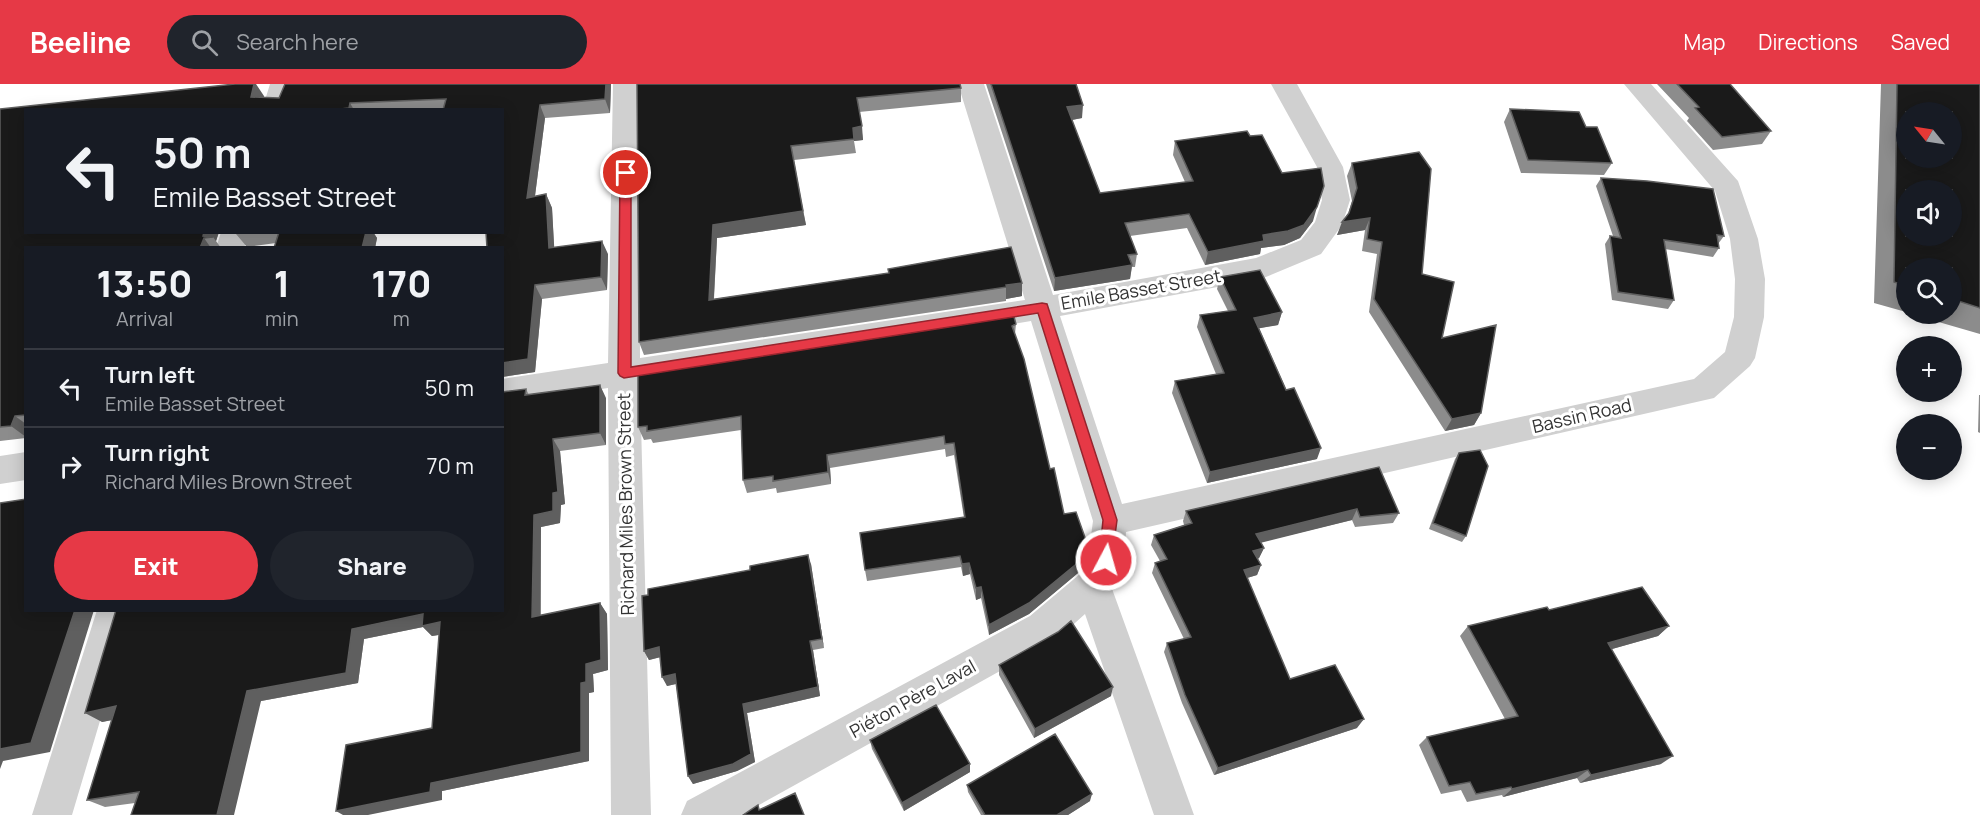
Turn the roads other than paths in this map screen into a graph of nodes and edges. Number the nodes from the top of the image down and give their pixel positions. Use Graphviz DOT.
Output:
graph roads {
  1 [pos="283,84"];
  2 [pos="626,84"];
  3 [pos="971,84"];
  4 [pos="1284,84"];
  5 [pos="1637,84"];
  6 [pos="276,108"];
  7 [pos="1042,308"];
  8 [pos="624,373"];
  9 [pos="504,392"];
  10 [pos="24,466"];
  11 [pos="0,470"];
  12 [pos="1110,520"];
  13 [pos="1100,573"];
  14 [pos="114,612"];
  15 [pos="52,815"];
  16 [pos="631,815"];
  17 [pos="701,815"];
  18 [pos="1174,815"];
  1 -- 6 [label="street"];
  2 -- 8 [label="street, Richard Miles Brown Street"];
  3 -- 7 [label="street"];
  4 -- 7 [label="street, Emile Basset Street"];
  5 -- 12 [label="street, Bassin Road"];
  7 -- 8 [label="street, Emile Basset Street"];
  7 -- 12 [label="street"];
  8 -- 9 [label="street, Emile Basset Street"];
  8 -- 16 [label="street, Richard Miles Brown Street"];
  10 -- 11 [label="street"];
  12 -- 13 [label="street"];
  13 -- 17 [label="street, Piéton Père Laval"];
  13 -- 18 [label="street"];
  14 -- 15 [label="street"];
}
